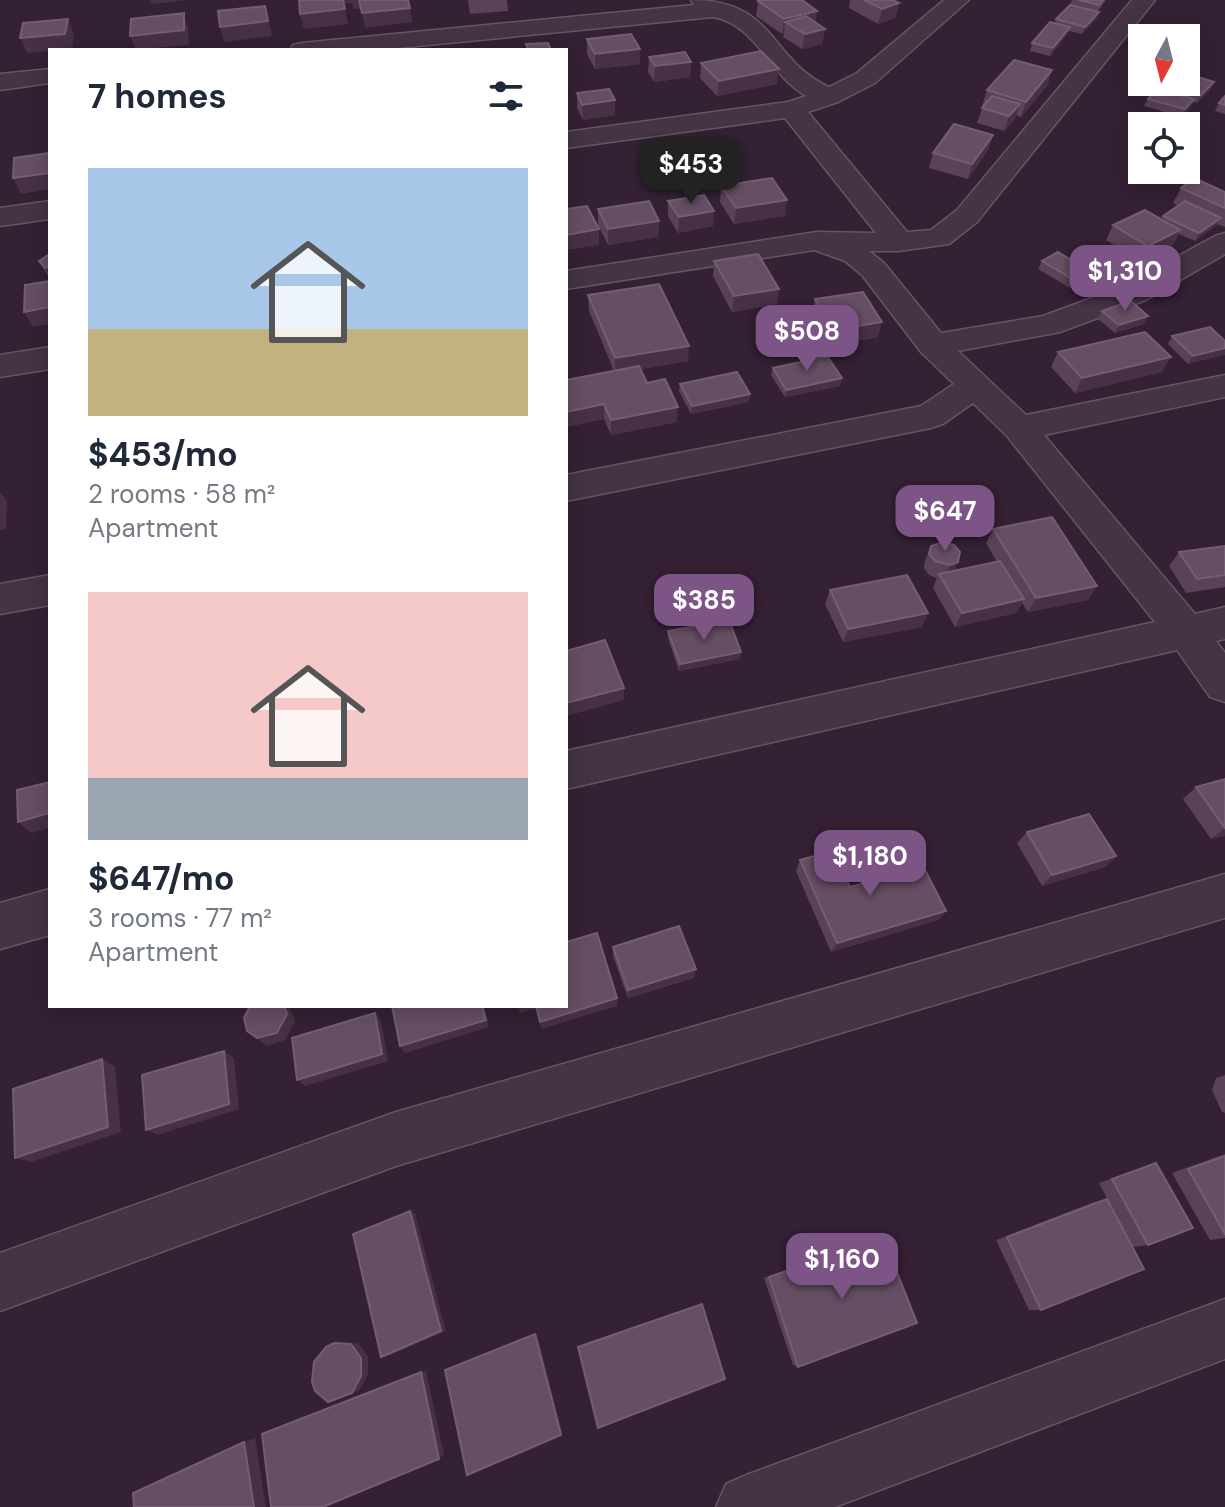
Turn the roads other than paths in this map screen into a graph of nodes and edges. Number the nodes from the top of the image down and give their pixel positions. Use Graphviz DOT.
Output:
graph roads {
  1 [pos="958,0"];
  2 [pos="1144,0"];
  3 [pos="708,5"];
  4 [pos="320,48"];
  5 [pos="48,76"];
  6 [pos="0,82"];
  7 [pos="829,97"];
  8 [pos="792,109"];
  9 [pos="568,140"];
  10 [pos="48,210"];
  11 [pos="0,217"];
  12 [pos="817,241"];
  13 [pos="899,242"];
  14 [pos="1225,242"];
  15 [pos="568,280"];
  16 [pos="933,345"];
  17 [pos="48,358"];
  18 [pos="0,366"];
  19 [pos="976,385"];
  20 [pos="1225,386"];
  21 [pos="1019,428"];
  22 [pos="568,488"];
  23 [pos="48,590"];
  24 [pos="0,599"];
  25 [pos="1225,623"];
  26 [pos="1184,629"];
  27 [pos="1225,685"];
  28 [pos="568,770"];
  29 [pos="1225,896"];
  30 [pos="48,913"];
  31 [pos="0,926"];
  32 [pos="0,1282"];
  33 [pos="1225,1329"];
  34 [pos="749,1507"];
  1 -- 7 [label="street"];
  2 -- 13 [label="street"];
  3 -- 4 [label="street"];
  3 -- 7 [label="street"];
  5 -- 6 [label="street"];
  7 -- 8 [label="street"];
  8 -- 9 [label="street"];
  8 -- 13 [label="street"];
  10 -- 11 [label="street"];
  12 -- 13 [label="street"];
  12 -- 15 [label="street"];
  12 -- 16 [label="street"];
  14 -- 16 [label="street"];
  16 -- 19 [label="street"];
  17 -- 18 [label="street"];
  19 -- 21 [label="street"];
  19 -- 22 [label="street"];
  20 -- 21 [label="street"];
  21 -- 26 [label="street"];
  23 -- 24 [label="street"];
  25 -- 26 [label="street"];
  26 -- 27 [label="street"];
  26 -- 28 [label="street"];
  29 -- 32 [label="street"];
  30 -- 31 [label="street"];
  33 -- 34 [label="street"];
}
